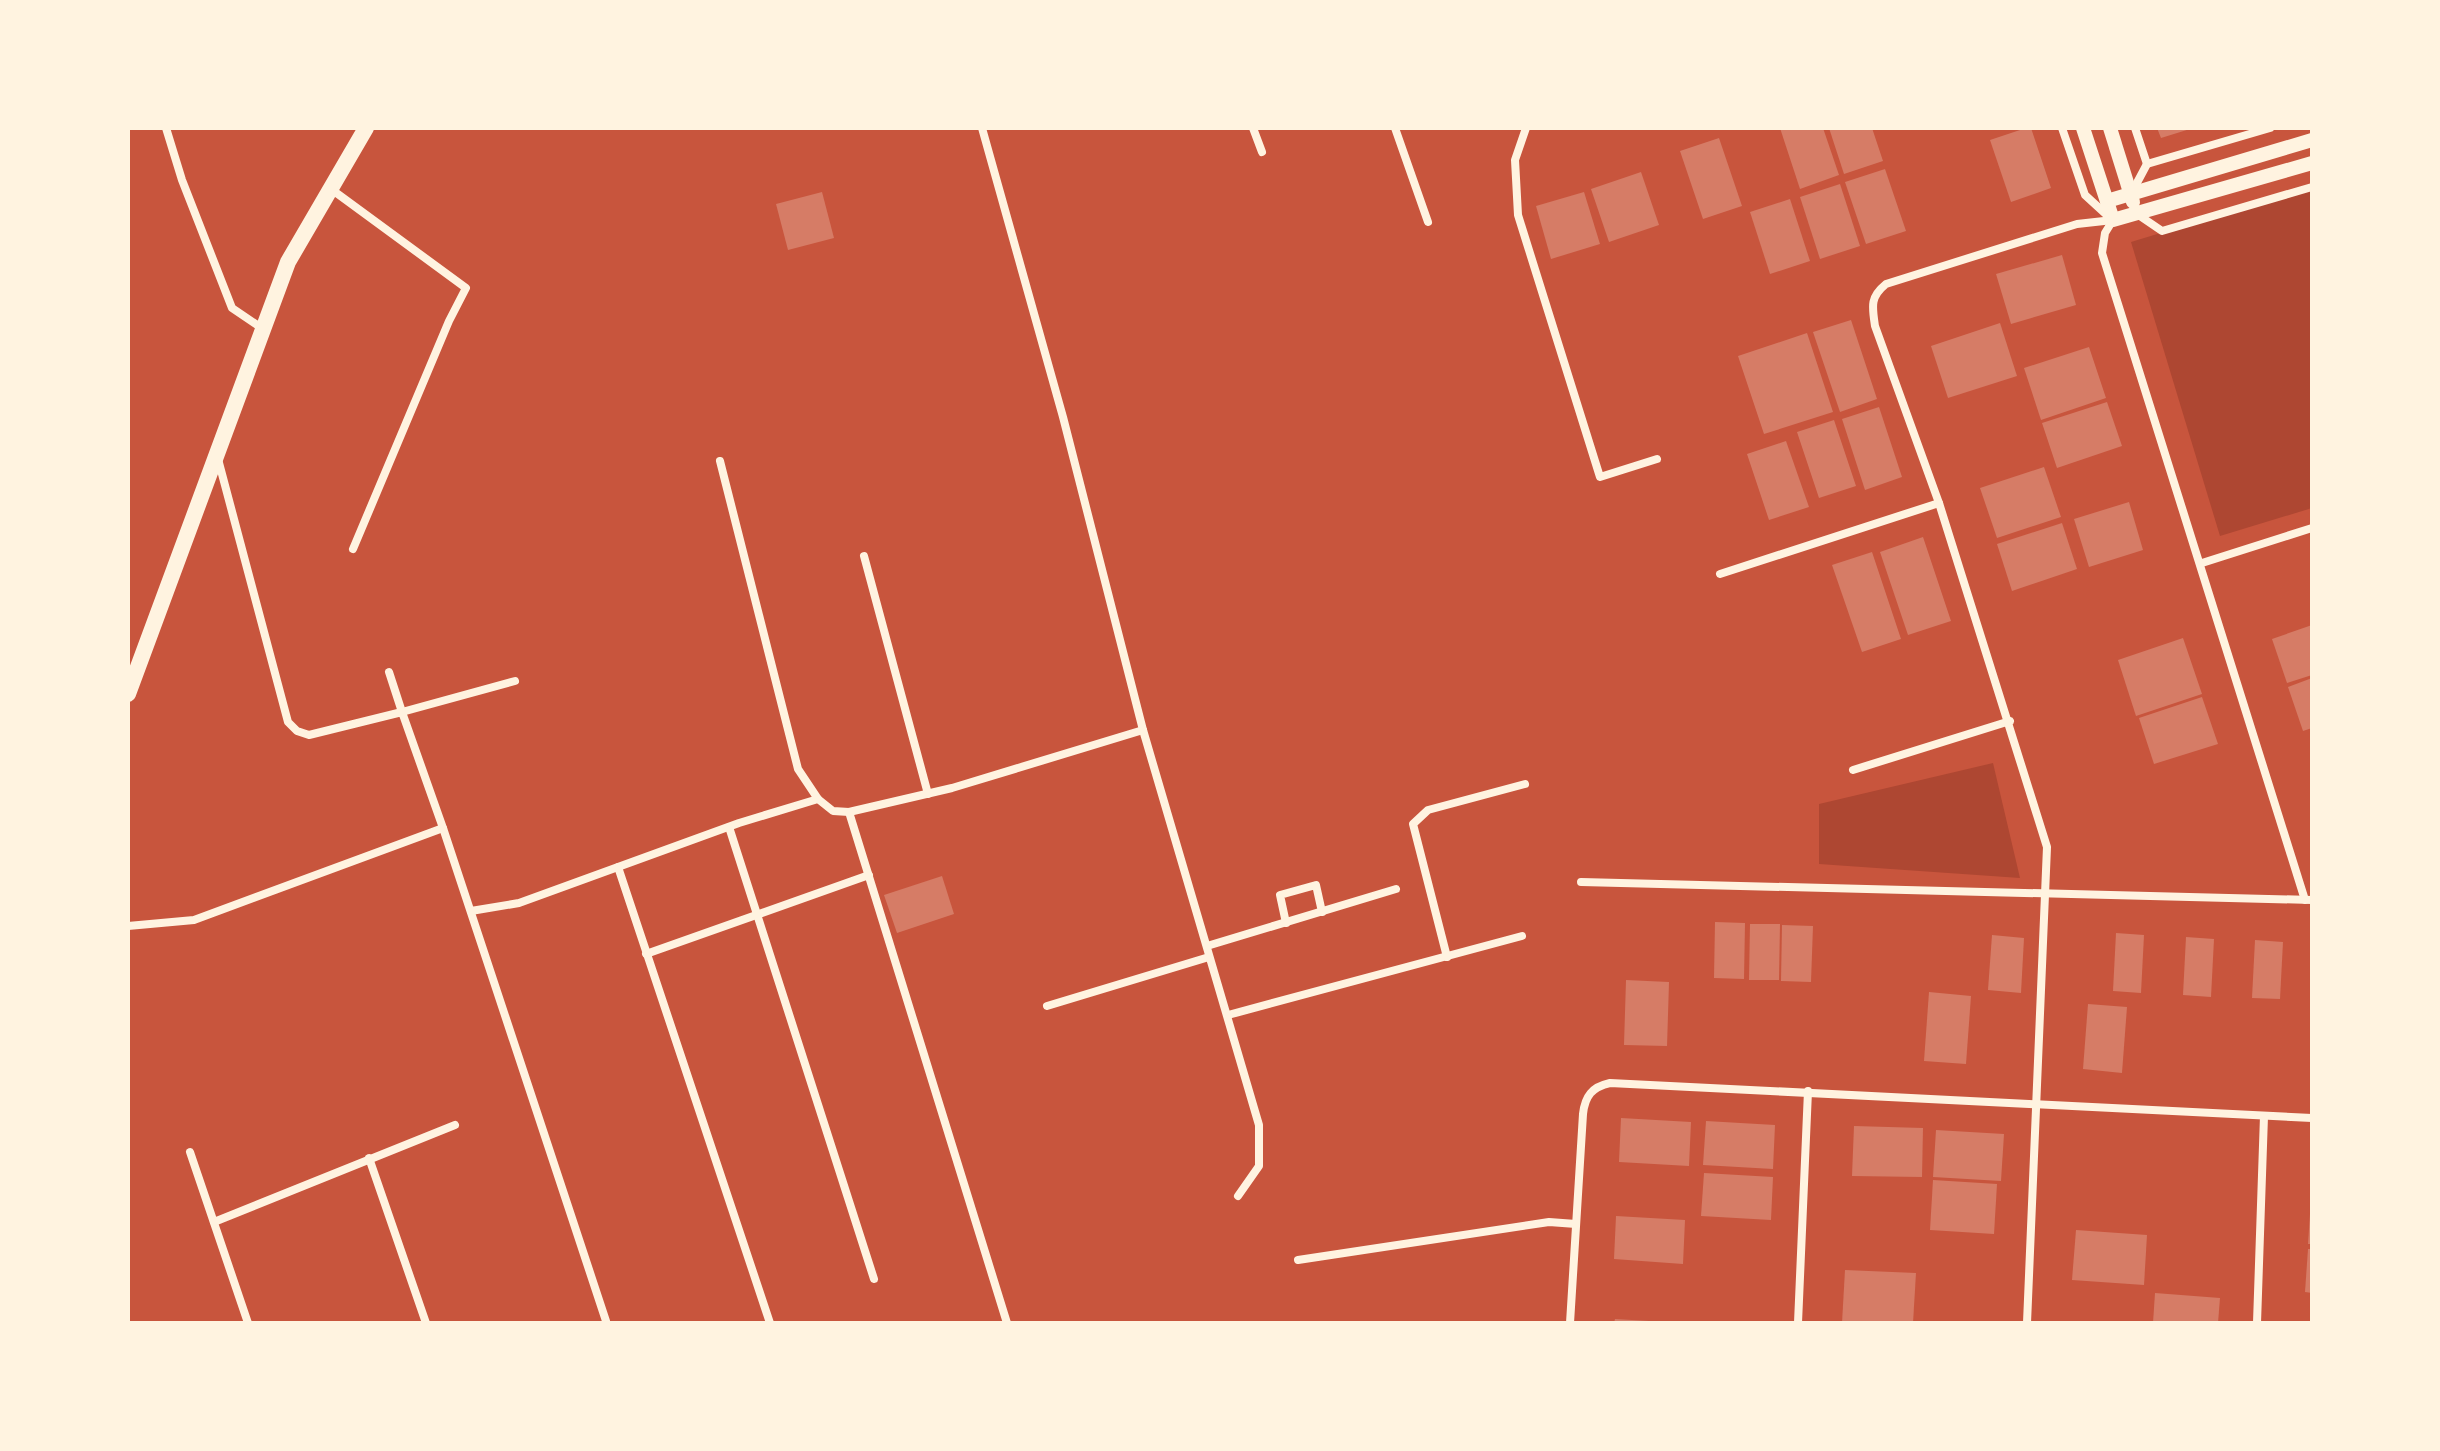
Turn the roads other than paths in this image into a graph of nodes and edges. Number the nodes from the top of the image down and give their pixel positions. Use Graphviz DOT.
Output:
graph roads {
  1 [pos="166,128"];
  2 [pos="366,128"];
  3 [pos="982,128"];
  4 [pos="1253,128"];
  5 [pos="1395,128"];
  6 [pos="1526,128"];
  7 [pos="2062,128"];
  8 [pos="2083,128"];
  9 [pos="2110,128"];
  10 [pos="2135,128"];
  11 [pos="2270,128"];
  12 [pos="2312,140"];
  13 [pos="1262,152"];
  14 [pos="2312,163"];
  15 [pos="2147,164"];
  16 [pos="2312,187"];
  17 [pos="330,188"];
  18 [pos="2131,194"];
  19 [pos="2107,201"];
  20 [pos="2137,214"];
  21 [pos="2113,220"];
  22 [pos="1428,222"];
  23 [pos="263,329"];
  24 [pos="217,452"];
  25 [pos="1657,459"];
  26 [pos="720,461"];
  27 [pos="1939,503"];
  28 [pos="2312,528"];
  29 [pos="353,549"];
  30 [pos="864,556"];
  31 [pos="2202,563"];
  32 [pos="1720,574"];
  33 [pos="389,672"];
  34 [pos="515,681"];
  35 [pos="128,694"];
  36 [pos="402,712"];
  37 [pos="2010,721"];
  38 [pos="1143,730"];
  39 [pos="1853,770"];
  40 [pos="1525,784"];
  41 [pos="928,794"];
  42 [pos="818,799"];
  43 [pos="849,812"];
  44 [pos="729,827"];
  45 [pos="443,828"];
  46 [pos="618,867"];
  47 [pos="869,875"];
  48 [pos="1581,882"];
  49 [pos="1396,889"];
  50 [pos="2047,896"];
  51 [pos="2308,900"];
  52 [pos="471,911"];
  53 [pos="1322,912"];
  54 [pos="757,914"];
  55 [pos="1286,923"];
  56 [pos="128,926"];
  57 [pos="1522,936"];
  58 [pos="1207,946"];
  59 [pos="646,954"];
  60 [pos="1209,957"];
  61 [pos="1447,957"];
  62 [pos="1047,1006"];
  63 [pos="1228,1015"];
  64 [pos="1808,1091"];
  65 [pos="2039,1102"];
  66 [pos="2264,1116"];
  67 [pos="2312,1118"];
  68 [pos="455,1125"];
  69 [pos="190,1152"];
  70 [pos="369,1158"];
  71 [pos="1238,1196"];
  72 [pos="214,1222"];
  73 [pos="1576,1224"];
  74 [pos="1298,1260"];
  75 [pos="874,1279"];
  76 [pos="606,1321"];
  77 [pos="248,1323"];
  78 [pos="426,1323"];
  79 [pos="770,1323"];
  80 [pos="1007,1323"];
  81 [pos="1570,1323"];
  82 [pos="1798,1323"];
  83 [pos="2027,1323"];
  84 [pos="2257,1323"];
  1 -- 23 [label="street"];
  2 -- 17 [label="main road"];
  3 -- 38 [label="street"];
  4 -- 13 [label="street"];
  5 -- 22 [label="street"];
  6 -- 25 [label="street"];
  7 -- 21 [label="street"];
  8 -- 19 [label="street"];
  9 -- 18 [label="street"];
  10 -- 15 [label="street"];
  11 -- 15 [label="street"];
  12 -- 18 [label="street"];
  14 -- 20 [label="street"];
  15 -- 18 [label="street"];
  16 -- 20 [label="street"];
  17 -- 23 [label="main road"];
  17 -- 29 [label="street"];
  18 -- 19 [label="street"];
  18 -- 20 [label="street"];
  19 -- 21 [label="street"];
  20 -- 21 [label="street"];
  21 -- 27 [label="street"];
  21 -- 31 [label="street"];
  23 -- 24 [label="main road"];
  24 -- 35 [label="main road"];
  24 -- 36 [label="street"];
  26 -- 42 [label="street"];
  27 -- 32 [label="street"];
  27 -- 37 [label="street"];
  28 -- 31 [label="street"];
  30 -- 41 [label="street"];
  31 -- 51 [label="street"];
  33 -- 36 [label="street"];
  34 -- 36 [label="street"];
  36 -- 45 [label="street"];
  37 -- 39 [label="street"];
  37 -- 50 [label="street"];
  38 -- 41 [label="street"];
  38 -- 58 [label="street"];
  40 -- 61 [label="street"];
  41 -- 43 [label="street"];
  42 -- 43 [label="street"];
  42 -- 44 [label="street"];
  43 -- 47 [label="street"];
  44 -- 46 [label="street"];
  44 -- 54 [label="street"];
  45 -- 52 [label="street"];
  45 -- 56 [label="street"];
  46 -- 52 [label="street"];
  46 -- 59 [label="street"];
  47 -- 54 [label="street"];
  47 -- 80 [label="street"];
  48 -- 50 [label="street"];
  49 -- 53 [label="street"];
  50 -- 51 [label="street"];
  50 -- 65 [label="street"];
  52 -- 76 [label="street"];
  53 -- 55 [label="street"];
  53 -- 55 [label="street"];
  54 -- 59 [label="street"];
  54 -- 75 [label="street"];
  55 -- 58 [label="street"];
  57 -- 61 [label="street"];
  58 -- 60 [label="street"];
  59 -- 79 [label="street"];
  60 -- 62 [label="street"];
  60 -- 63 [label="street"];
  61 -- 63 [label="street"];
  63 -- 71 [label="street"];
  64 -- 65 [label="street"];
  64 -- 73 [label="street"];
  64 -- 82 [label="street"];
  65 -- 66 [label="street"];
  65 -- 83 [label="street"];
  66 -- 67 [label="street"];
  66 -- 84 [label="street"];
  68 -- 70 [label="street"];
  69 -- 72 [label="street"];
  70 -- 72 [label="street"];
  70 -- 78 [label="street"];
  72 -- 77 [label="street"];
  73 -- 74 [label="street"];
  73 -- 81 [label="street"];
}
